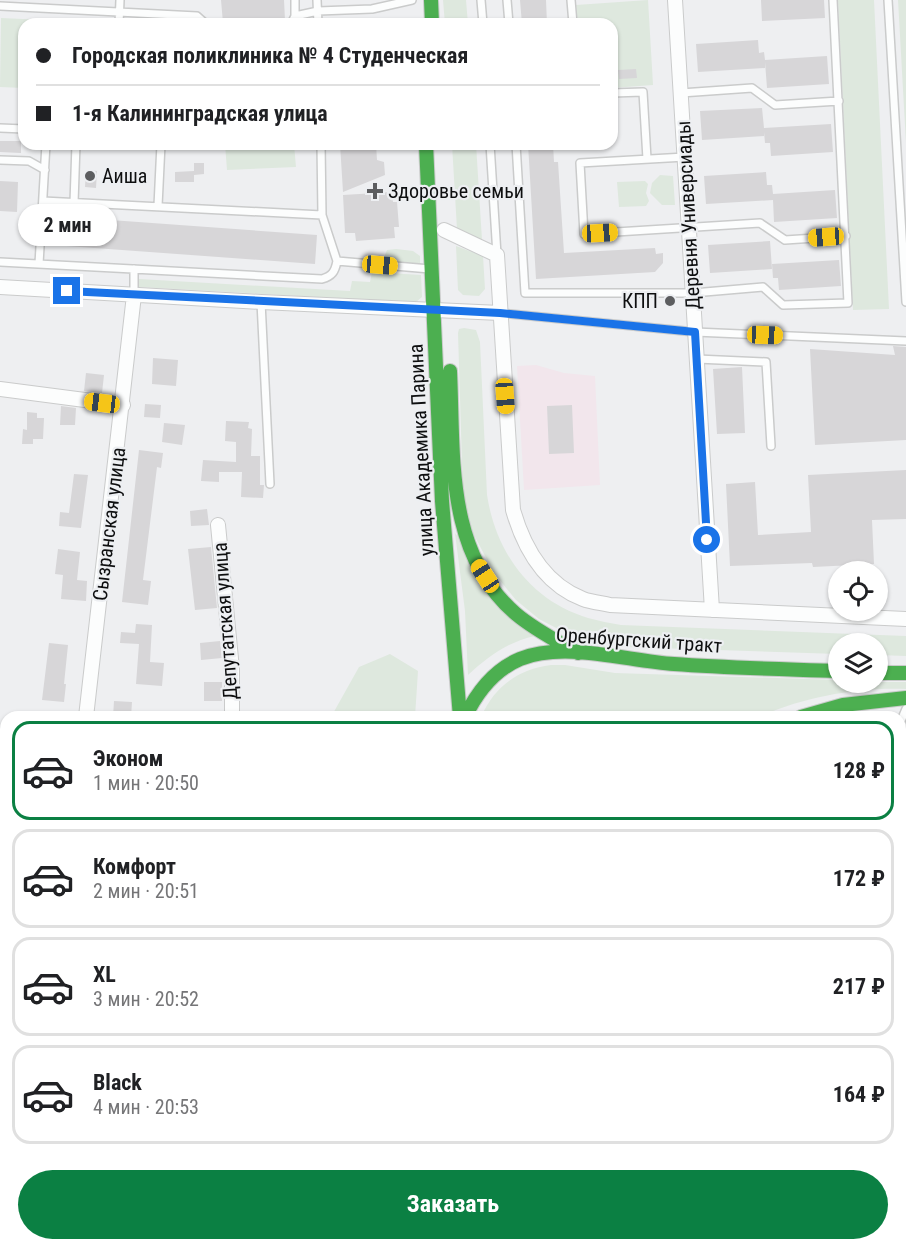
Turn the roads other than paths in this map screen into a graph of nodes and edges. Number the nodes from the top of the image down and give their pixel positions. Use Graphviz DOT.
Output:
graph roads {
  1 [pos="120,0"];
  2 [pos="295,0"];
  3 [pos="317,0"];
  4 [pos="412,0"];
  5 [pos="418,0"];
  6 [pos="431,0"];
  7 [pos="481,0"];
  8 [pos="507,0"];
  9 [pos="571,0"];
  10 [pos="675,0"];
  11 [pos="833,0"];
  12 [pos="888,0"];
  13 [pos="0,6"];
  14 [pos="318,11"];
  15 [pos="120,12"];
  16 [pos="169,15"];
  17 [pos="296,16"];
  18 [pos="120,18"];
  19 [pos="169,18"];
  20 [pos="199,18"];
  21 [pos="318,18"];
  22 [pos="419,18"];
  23 [pos="432,18"];
  24 [pos="482,18"];
  25 [pos="508,18"];
  26 [pos="572,18"];
  27 [pos="618,93"];
  28 [pos="681,93"];
  29 [pos="839,101"];
  30 [pos="0,128"];
  31 [pos="18,129"];
  32 [pos="46,150"];
  33 [pos="76,150"];
  34 [pos="162,150"];
  35 [pos="321,150"];
  36 [pos="427,150"];
  37 [pos="439,150"];
  38 [pos="490,150"];
  39 [pos="516,150"];
  40 [pos="684,157"];
  41 [pos="646,159"];
  42 [pos="0,160"];
  43 [pos="45,170"];
  44 [pos="442,187"];
  45 [pos="43,201"];
  46 [pos="74,203"];
  47 [pos="158,206"];
  48 [pos="322,215"];
  49 [pos="444,224"];
  50 [pos="689,229"];
  51 [pos="846,236"];
  52 [pos="445,250"];
  53 [pos="496,255"];
  54 [pos="338,261"];
  55 [pos="0,262"];
  56 [pos="39,264"];
  57 [pos="134,269"];
  58 [pos="439,270"];
  59 [pos="0,287"];
  60 [pos="693,293"];
  61 [pos="134,295"];
  62 [pos="261,302"];
  63 [pos="906,302"];
  64 [pos="440,311"];
  65 [pos="500,313"];
  66 [pos="695,332"];
  67 [pos="906,341"];
  68 [pos="697,359"];
  69 [pos="0,389"];
  70 [pos="123,405"];
  71 [pos="771,446"];
  72 [pos="270,484"];
  73 [pos="218,525"];
  74 [pos="712,610"];
  75 [pos="906,619"];
  76 [pos="580,653"];
  77 [pos="828,671"];
  78 [pos="888,673"];
  79 [pos="906,674"];
  80 [pos="906,699"];
  81 [pos="87,711"];
  82 [pos="232,711"];
  83 [pos="461,711"];
  84 [pos="466,711"];
  85 [pos="822,711"];
  1 -- 15 [label="lane"];
  2 -- 17 [label="lane"];
  3 -- 14 [label="lane"];
  4 -- 14 [label="lane"];
  5 -- 22 [label="main road"];
  6 -- 23 [label="main road"];
  7 -- 24 [label="lane"];
  8 -- 25 [label="lane"];
  9 -- 26 [label="lane"];
  10 -- 28 [label="street, Деревня Универсиады"];
  11 -- 29 [label="lane"];
  12 -- 63 [label="lane"];
  13 -- 15 [label="lane"];
  14 -- 17 [label="lane"];
  14 -- 21 [label="lane"];
  15 -- 16 [label="lane"];
  15 -- 18 [label="lane"];
  16 -- 19 [label="lane"];
  16 -- 20 [label="lane"];
  27 -- 41 [label="lane"];
  28 -- 29 [label="lane"];
  28 -- 40 [label="street, Деревня Универсиады"];
  29 -- 51 [label="lane"];
  30 -- 31 [label="lane"];
  32 -- 43 [label="lane"];
  33 -- 46 [label="lane"];
  34 -- 47 [label="lane"];
  35 -- 48 [label="lane"];
  36 -- 58 [label="main road, улица Академика Парина"];
  37 -- 44 [label="main road"];
  38 -- 53 [label="lane"];
  39 -- 60 [label="lane"];
  40 -- 41 [label="lane"];
  40 -- 50 [label="street, Деревня Универсиады"];
  41 -- 50 [label="lane"];
  42 -- 43 [label="lane"];
  43 -- 45 [label="lane"];
  45 -- 46 [label="lane"];
  45 -- 56 [label="lane"];
  46 -- 47 [label="lane"];
  47 -- 48 [label="lane"];
  48 -- 54 [label="lane"];
  49 -- 52 [label="main road"];
  49 -- 53 [label="street"];
  50 -- 51 [label="lane"];
  50 -- 60 [label="street, Деревня Универсиады"];
  51 -- 60 [label="lane"];
  53 -- 65 [label="street"];
  54 -- 57 [label="lane"];
  54 -- 58 [label="lane"];
  55 -- 56 [label="lane"];
  56 -- 57 [label="lane"];
  57 -- 61 [label="lane"];
  58 -- 64 [label="main road, улица Академика Парина"];
  59 -- 61 [label="street"];
  60 -- 66 [label="street, Деревня Универсиады"];
  61 -- 62 [label="street"];
  61 -- 70 [label="street, Сызранская улица"];
  62 -- 64 [label="street"];
  62 -- 72 [label="lane"];
  64 -- 65 [label="street"];
  64 -- 76 [label="main road, улица Академика Парина"];
  64 -- 83 [label="main road, улица Академика Парина"];
  65 -- 66 [label="lane"];
  65 -- 74 [label="street"];
  66 -- 67 [label="lane"];
  66 -- 68 [label="street, Деревня Универсиады"];
  68 -- 71 [label="lane"];
  68 -- 74 [label="street, Деревня Универсиады"];
  69 -- 70 [label="street"];
  70 -- 81 [label="street, Сызранская улица"];
  73 -- 82 [label="street, Депутатская улица"];
  74 -- 75 [label="street"];
  76 -- 77 [label="main road, Оренбургский тракт"];
  76 -- 84 [label="main road, Оренбургский тракт"];
  78 -- 79 [label="main road"];
  80 -- 85 [label="main road"];
}
